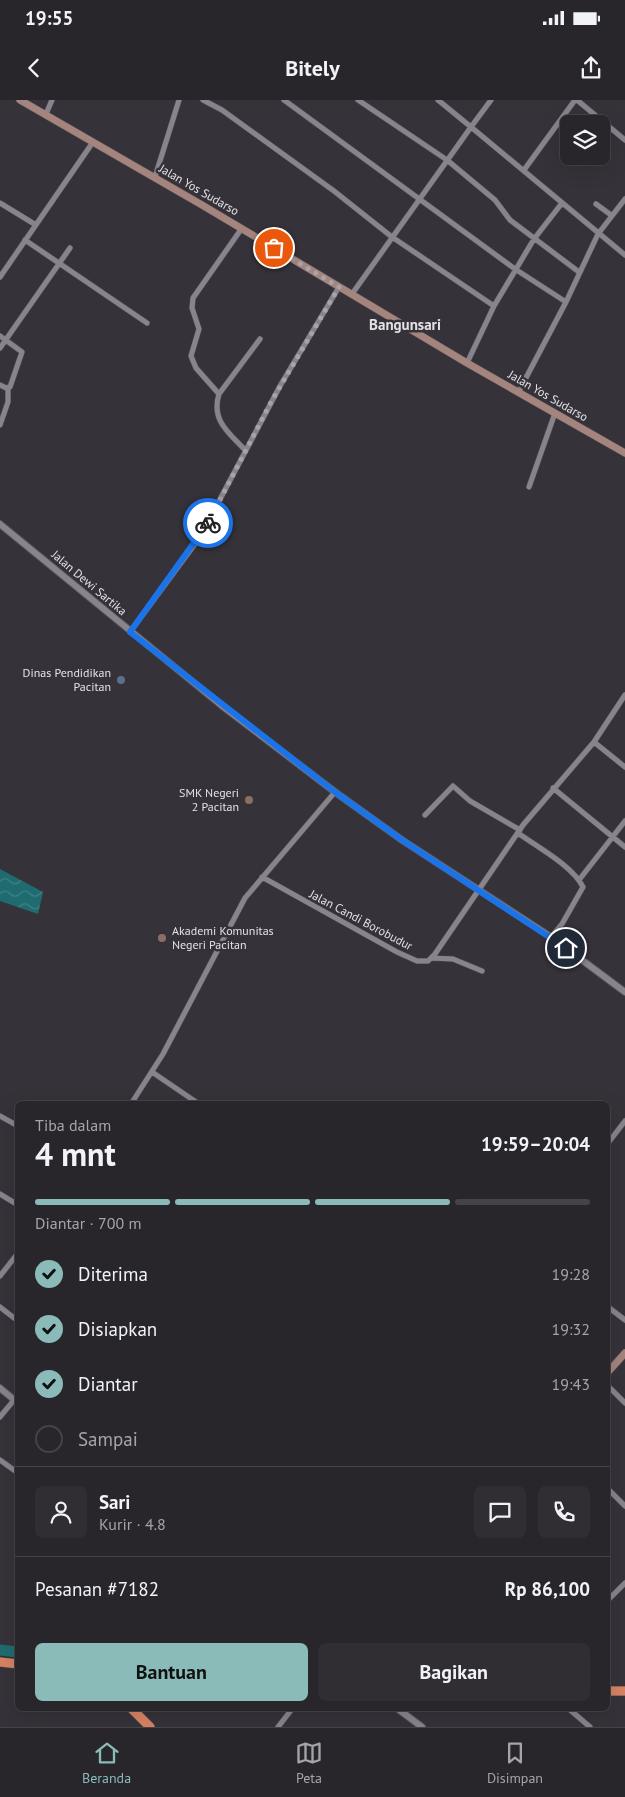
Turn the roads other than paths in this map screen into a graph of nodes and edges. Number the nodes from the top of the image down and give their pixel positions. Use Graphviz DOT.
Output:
graph roads {
  1 [pos="20,100"];
  2 [pos="52,100"];
  3 [pos="179,100"];
  4 [pos="203,100"];
  5 [pos="284,100"];
  6 [pos="358,100"];
  7 [pos="438,100"];
  8 [pos="490,100"];
  9 [pos="576,100"];
  10 [pos="46,114"];
  11 [pos="471,127"];
  12 [pos="625,140"];
  13 [pos="93,142"];
  14 [pos="447,160"];
  15 [pos="524,170"];
  16 [pos="155,177"];
  17 [pos="625,199"];
  18 [pos="418,200"];
  19 [pos="562,202"];
  20 [pos="0,203"];
  21 [pos="596,204"];
  22 [pos="611,216"];
  23 [pos="36,225"];
  24 [pos="242,228"];
  25 [pos="598,234"];
  26 [pos="392,237"];
  27 [pos="534,239"];
  28 [pos="26,240"];
  29 [pos="70,248"];
  30 [pos="625,255"];
  31 [pos="58,264"];
  32 [pos="2,269"];
  33 [pos="515,269"];
  34 [pos="579,272"];
  35 [pos="0,277"];
  36 [pos="339,287"];
  37 [pos="352,294"];
  38 [pos="566,302"];
  39 [pos="494,306"];
  40 [pos="148,323"];
  41 [pos="3,338"];
  42 [pos="260,339"];
  43 [pos="0,348"];
  44 [pos="467,363"];
  45 [pos="0,385"];
  46 [pos="8,388"];
  47 [pos="519,391"];
  48 [pos="218,394"];
  49 [pos="555,413"];
  50 [pos="0,426"];
  51 [pos="245,450"];
  52 [pos="625,453"];
  53 [pos="529,487"];
  54 [pos="0,524"];
  55 [pos="130,632"];
  56 [pos="625,695"];
  57 [pos="594,742"];
  58 [pos="625,767"];
  59 [pos="553,788"];
  60 [pos="335,792"];
  61 [pos="425,815"];
  62 [pos="625,821"];
  63 [pos="519,832"];
  64 [pos="613,838"];
  65 [pos="625,847"];
  66 [pos="262,878"];
  67 [pos="579,880"];
  68 [pos="478,891"];
  69 [pos="551,938"];
  70 [pos="432,958"];
  71 [pos="482,971"];
  72 [pos="625,992"];
  73 [pos="152,1072"];
  74 [pos="133,1101"];
  75 [pos="195,1101"];
  76 [pos="0,1116"];
  77 [pos="625,1121"];
  78 [pos="15,1124"];
  79 [pos="610,1140"];
  80 [pos="0,1194"];
  81 [pos="15,1203"];
  82 [pos="15,1257"];
  83 [pos="0,1276"];
  84 [pos="0,1307"];
  85 [pos="610,1309"];
  86 [pos="15,1319"];
  87 [pos="625,1320"];
  88 [pos="625,1353"];
  89 [pos="610,1370"];
  90 [pos="0,1388"];
  91 [pos="610,1388"];
  92 [pos="15,1400"];
  93 [pos="15,1402"];
  94 [pos="625,1402"];
  95 [pos="0,1417"];
  96 [pos="0,1460"];
  97 [pos="15,1471"];
  98 [pos="610,1491"];
  99 [pos="625,1506"];
  100 [pos="625,1583"];
  101 [pos="610,1598"];
  102 [pos="0,1662"];
  103 [pos="15,1664"];
  104 [pos="610,1691"];
  105 [pos="625,1691"];
  106 [pos="134,1711"];
  107 [pos="290,1711"];
  108 [pos="401,1711"];
  109 [pos="571,1711"];
  110 [pos="150,1727"];
  111 [pos="278,1727"];
  112 [pos="422,1727"];
  113 [pos="590,1727"];
  1 -- 10 [label="main road, Jalan Yos Sudarso"];
  2 -- 10 [label="street"];
  3 -- 16 [label="street"];
  4 -- 26 [label="street"];
  5 -- 18 [label="street"];
  6 -- 14 [label="street"];
  7 -- 11 [label="street"];
  8 -- 11 [label="street"];
  9 -- 12 [label="street"];
  9 -- 15 [label="street"];
  10 -- 13 [label="main road, Jalan Yos Sudarso"];
  11 -- 14 [label="street"];
  11 -- 15 [label="street"];
  13 -- 16 [label="main road, Jalan Yos Sudarso"];
  13 -- 23 [label="street"];
  14 -- 18 [label="street"];
  14 -- 27 [label="street"];
  15 -- 19 [label="street"];
  16 -- 24 [label="main road, Jalan Yos Sudarso"];
  17 -- 22 [label="street"];
  18 -- 26 [label="street"];
  18 -- 33 [label="street"];
  19 -- 25 [label="street"];
  19 -- 27 [label="street"];
  20 -- 23 [label="street"];
  21 -- 22 [label="street"];
  22 -- 25 [label="street"];
  23 -- 28 [label="street"];
  24 -- 36 [label="main road, Jalan Yos Sudarso"];
  24 -- 48 [label="street"];
  25 -- 30 [label="street"];
  25 -- 34 [label="street"];
  26 -- 37 [label="street"];
  26 -- 39 [label="street"];
  27 -- 33 [label="street"];
  27 -- 34 [label="street"];
  28 -- 31 [label="street"];
  28 -- 32 [label="street"];
  29 -- 31 [label="street"];
  31 -- 40 [label="street"];
  31 -- 41 [label="street"];
  32 -- 35 [label="street"];
  33 -- 38 [label="street"];
  33 -- 39 [label="street"];
  34 -- 38 [label="street"];
  36 -- 37 [label="main road, Jalan Yos Sudarso"];
  36 -- 51 [label="street"];
  37 -- 44 [label="main road, Jalan Yos Sudarso"];
  38 -- 47 [label="street"];
  39 -- 44 [label="street"];
  41 -- 43 [label="street"];
  41 -- 46 [label="street"];
  42 -- 48 [label="street"];
  44 -- 47 [label="main road, Jalan Yos Sudarso"];
  45 -- 46 [label="street"];
  46 -- 50 [label="street"];
  47 -- 49 [label="main road, Jalan Yos Sudarso"];
  48 -- 51 [label="street"];
  49 -- 52 [label="main road, Jalan Yos Sudarso"];
  49 -- 53 [label="street"];
  51 -- 55 [label="street"];
  54 -- 55 [label="street, Jalan Dewi Sartika"];
  55 -- 60 [label="street, Jalan Dewi Sartika"];
  56 -- 57 [label="street"];
  57 -- 58 [label="street"];
  57 -- 59 [label="street"];
  59 -- 63 [label="street"];
  59 -- 64 [label="street"];
  60 -- 66 [label="street"];
  60 -- 68 [label="street, Jalan Dewi Sartika"];
  61 -- 63 [label="street"];
  62 -- 64 [label="street"];
  63 -- 67 [label="street"];
  63 -- 68 [label="street"];
  64 -- 65 [label="street"];
  64 -- 67 [label="street"];
  66 -- 70 [label="street, Jalan Candi Borobudur"];
  66 -- 73 [label="street"];
  67 -- 69 [label="street"];
  68 -- 69 [label="street, Jalan Dewi Sartika"];
  68 -- 70 [label="street"];
  69 -- 72 [label="street, Jalan Dewi Sartika"];
  70 -- 71 [label="street, Jalan Candi Borobudur"];
  73 -- 74 [label="street"];
  73 -- 75 [label="street"];
  76 -- 78 [label="street"];
  77 -- 79 [label="street"];
  80 -- 81 [label="street"];
  82 -- 83 [label="street"];
  84 -- 86 [label="street"];
  85 -- 87 [label="street"];
  88 -- 89 [label="main road"];
  90 -- 92 [label="street"];
  91 -- 94 [label="street"];
  93 -- 95 [label="street"];
  96 -- 97 [label="street"];
  98 -- 99 [label="street"];
  100 -- 101 [label="street"];
  102 -- 103 [label="highway"];
  104 -- 105 [label="highway"];
  106 -- 110 [label="highway"];
  107 -- 111 [label="street"];
  108 -- 112 [label="street"];
  109 -- 113 [label="street"];
}
